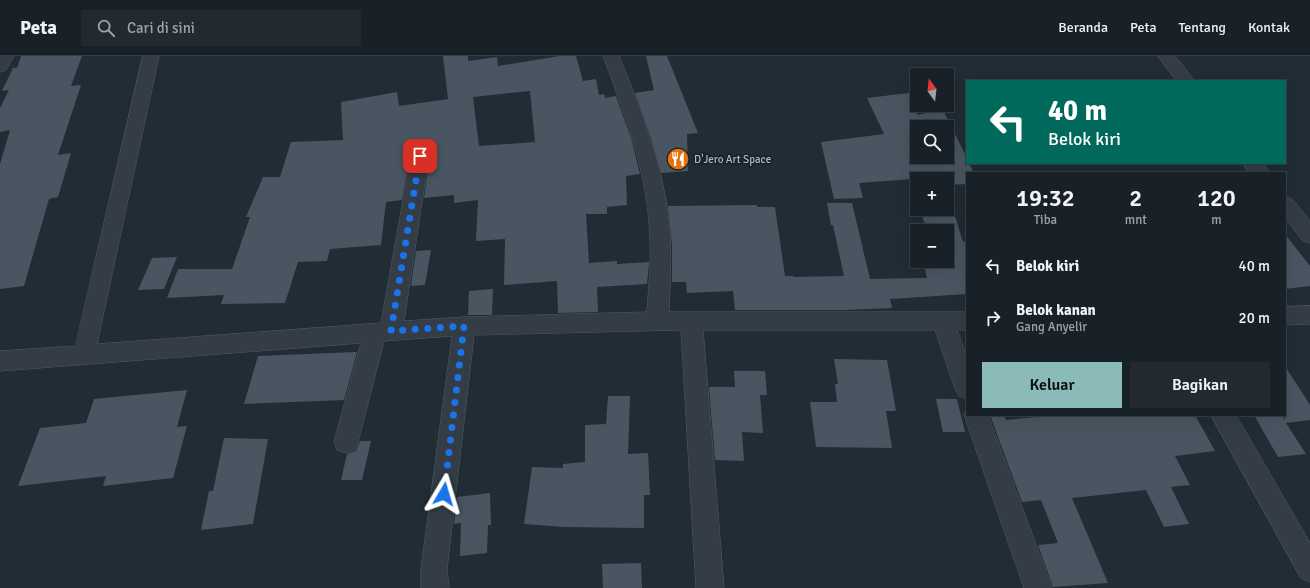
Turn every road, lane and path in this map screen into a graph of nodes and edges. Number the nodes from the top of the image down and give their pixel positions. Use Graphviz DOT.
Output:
graph roads {
  1 [pos="6,56"];
  2 [pos="151,56"];
  3 [pos="611,56"];
  4 [pos="1166,56"];
  5 [pos="0,66"];
  6 [pos="1185,80"];
  7 [pos="420,156"];
  8 [pos="1253,164"];
  9 [pos="1259,172"];
  10 [pos="1286,205"];
  11 [pos="1310,235"];
  12 [pos="1310,315"];
  13 [pos="1286,316"];
  14 [pos="658,321"];
  15 [pos="691,322"];
  16 [pos="943,322"];
  17 [pos="966,322"];
  18 [pos="464,326"];
  19 [pos="383,331"];
  20 [pos="84,354"];
  21 [pos="0,361"];
  22 [pos="966,386"];
  23 [pos="976,416"];
  24 [pos="1224,416"];
  25 [pos="346,442"];
  26 [pos="1310,569"];
  27 [pos="435,588"];
  28 [pos="710,588"];
  29 [pos="1038,588"];
  1 -- 5 [label="street"];
  2 -- 20 [label="street"];
  3 -- 14 [label="street"];
  4 -- 6 [label="street"];
  7 -- 19 [label="street"];
  8 -- 9 [label="street"];
  10 -- 11 [label="street"];
  12 -- 13 [label="street"];
  14 -- 15 [label="street"];
  14 -- 18 [label="street"];
  15 -- 16 [label="street"];
  15 -- 28 [label="street"];
  16 -- 17 [label="street"];
  16 -- 22 [label="street"];
  18 -- 19 [label="street"];
  18 -- 27 [label="street"];
  19 -- 20 [label="street"];
  19 -- 25 [label="street"];
  20 -- 21 [label="street"];
  23 -- 29 [label="street"];
  24 -- 26 [label="street"];
}
